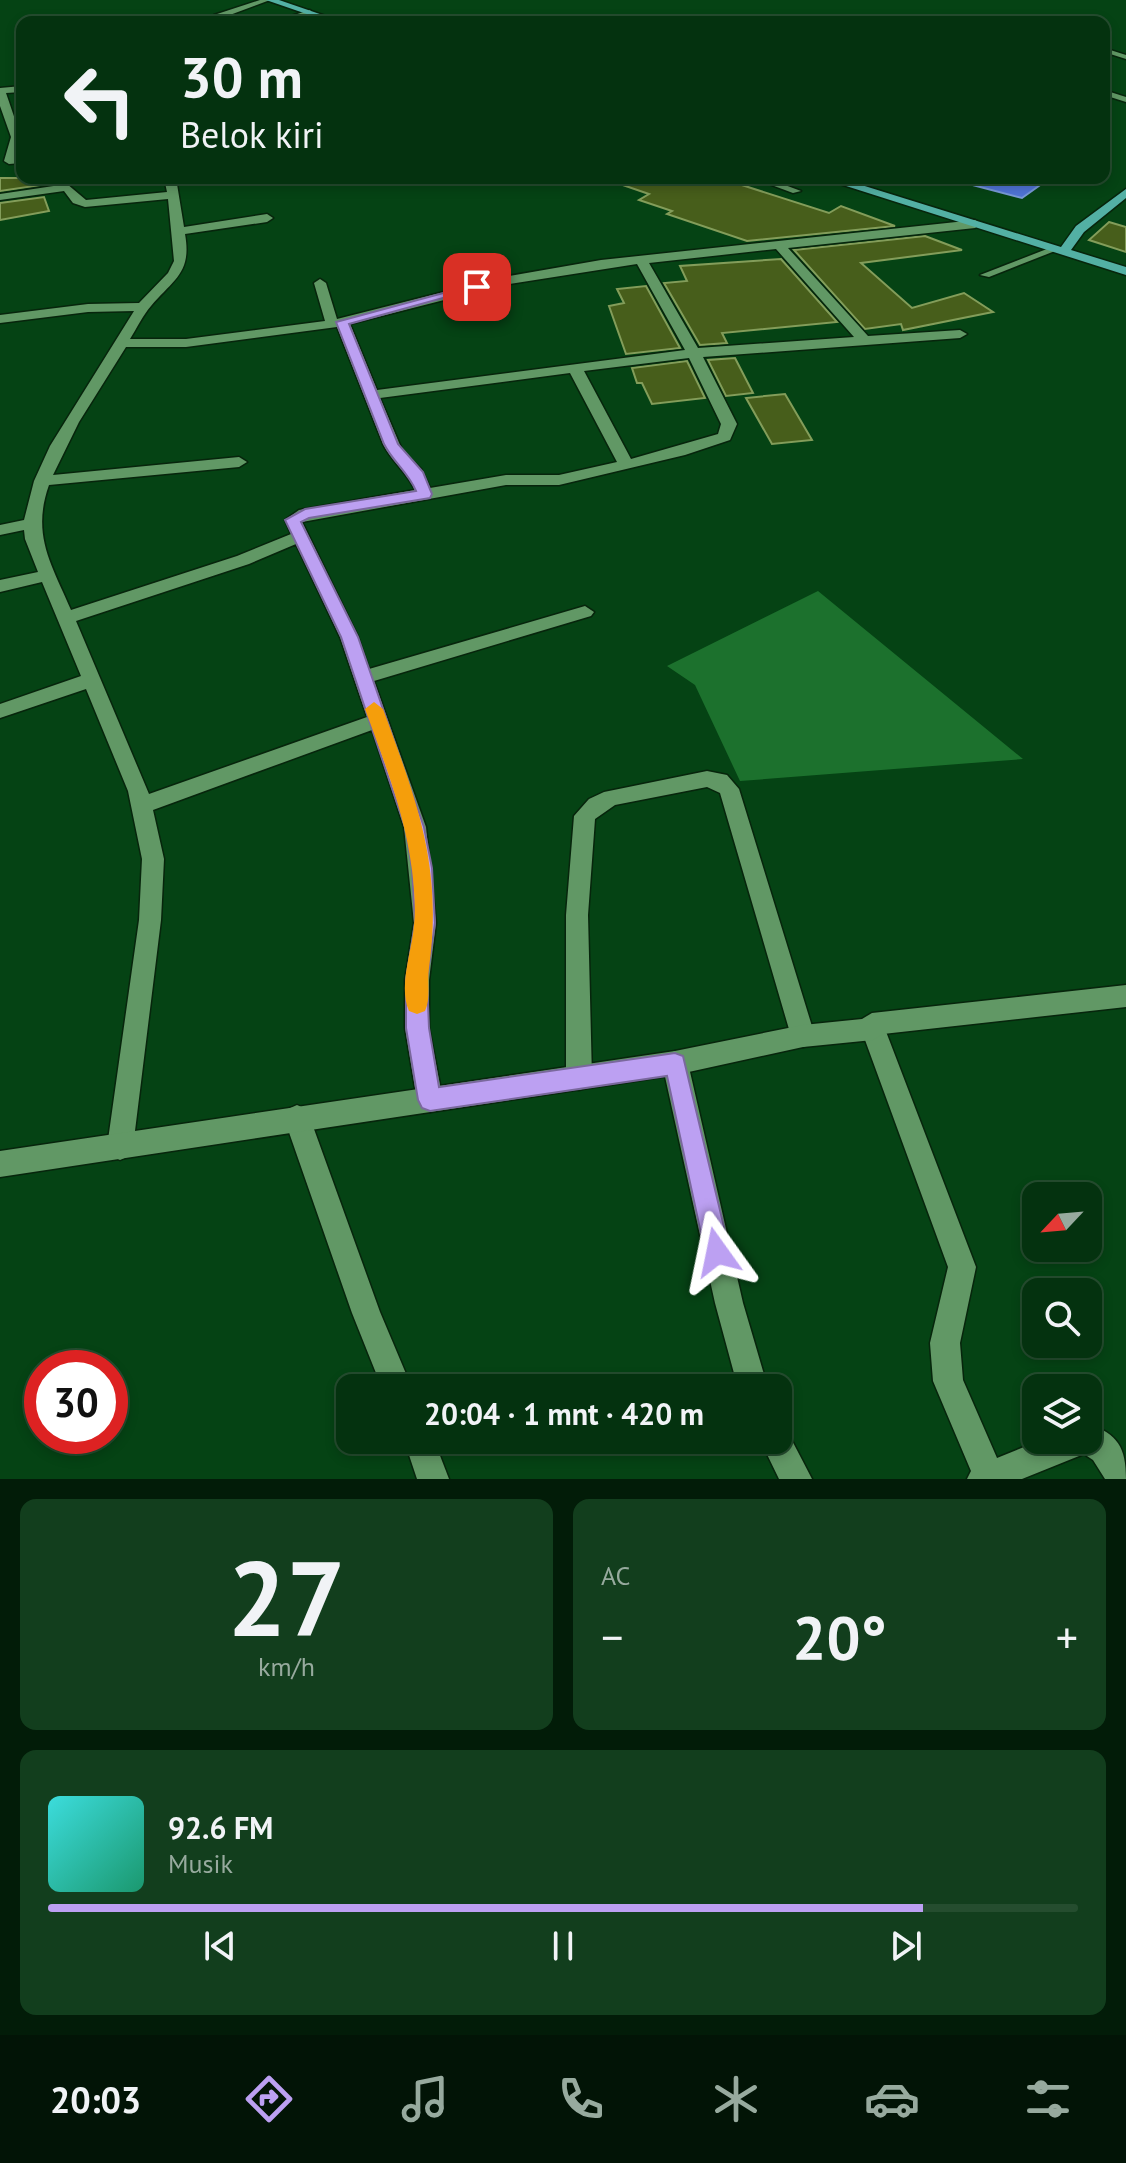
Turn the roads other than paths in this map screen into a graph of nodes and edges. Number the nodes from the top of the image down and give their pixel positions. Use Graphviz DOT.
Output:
graph roads {
  1 [pos="269,0"];
  2 [pos="310,12"];
  3 [pos="216,16"];
  4 [pos="296,16"];
  5 [pos="322,16"];
  6 [pos="0,91"];
  7 [pos="15,131"];
  8 [pos="0,133"];
  9 [pos="10,161"];
  10 [pos="0,170"];
  11 [pos="775,184"];
  12 [pos="846,184"];
  13 [pos="171,186"];
  14 [pos="796,191"];
  15 [pos="1126,192"];
  16 [pos="0,197"];
  17 [pos="267,218"];
  18 [pos="975,224"];
  19 [pos="180,231"];
  20 [pos="781,247"];
  21 [pos="1059,250"];
  22 [pos="642,261"];
  23 [pos="1126,271"];
  24 [pos="985,275"];
  25 [pos="320,283"];
  26 [pos="143,307"];
  27 [pos="0,319"];
  28 [pos="337,323"];
  29 [pos="960,334"];
  30 [pos="865,342"];
  31 [pos="121,343"];
  32 [pos="694,353"];
  33 [pos="575,368"];
  34 [pos="371,395"];
  35 [pos="239,462"];
  36 [pos="625,463"];
  37 [pos="42,481"];
  38 [pos="425,494"];
  39 [pos="31,524"];
  40 [pos="0,530"];
  41 [pos="299,537"];
  42 [pos="48,575"];
  43 [pos="0,586"];
  44 [pos="585,612"];
  45 [pos="66,618"];
  46 [pos="361,678"];
  47 [pos="93,679"];
  48 [pos="0,711"];
  49 [pos="379,720"];
  50 [pos="142,805"];
  51 [pos="1126,996"];
  52 [pos="873,1029"];
  53 [pos="803,1036"];
  54 [pos="675,1063"];
  55 [pos="579,1078"];
  56 [pos="430,1100"];
  57 [pos="297,1118"];
  58 [pos="120,1147"];
  59 [pos="0,1164"];
  60 [pos="391,1374"];
  61 [pos="749,1374"];
  62 [pos="1102,1448"];
  63 [pos="424,1454"];
  64 [pos="783,1454"];
  65 [pos="1045,1454"];
  66 [pos="986,1478"];
  67 [pos="433,1479"];
  68 [pos="796,1479"];
  69 [pos="1123,1479"];
  1 -- 2 [label="main road"];
  1 -- 3 [label="lane"];
  2 -- 4 [label="lane"];
  2 -- 5 [label="main road"];
  6 -- 7 [label="street"];
  7 -- 8 [label="street"];
  7 -- 9 [label="street"];
  9 -- 10 [label="street"];
  11 -- 14 [label="lane"];
  12 -- 18 [label="main road"];
  13 -- 16 [label="street"];
  13 -- 19 [label="street"];
  15 -- 21 [label="main road"];
  17 -- 19 [label="street"];
  18 -- 20 [label="street"];
  18 -- 21 [label="main road"];
  19 -- 26 [label="street"];
  20 -- 22 [label="street"];
  20 -- 30 [label="street"];
  21 -- 23 [label="main road"];
  21 -- 24 [label="lane"];
  22 -- 28 [label="street"];
  22 -- 32 [label="street"];
  25 -- 28 [label="street"];
  26 -- 27 [label="street"];
  26 -- 31 [label="street"];
  28 -- 31 [label="street"];
  28 -- 34 [label="street"];
  29 -- 30 [label="street"];
  30 -- 32 [label="street"];
  31 -- 37 [label="street"];
  32 -- 33 [label="street"];
  32 -- 36 [label="street"];
  33 -- 34 [label="street"];
  33 -- 36 [label="street"];
  34 -- 38 [label="street"];
  35 -- 37 [label="street"];
  36 -- 38 [label="street"];
  37 -- 39 [label="street"];
  38 -- 41 [label="street"];
  39 -- 40 [label="street"];
  39 -- 42 [label="street"];
  41 -- 45 [label="street"];
  41 -- 46 [label="street"];
  42 -- 43 [label="street"];
  42 -- 45 [label="street"];
  44 -- 46 [label="street"];
  45 -- 47 [label="street"];
  46 -- 49 [label="street"];
  47 -- 48 [label="street"];
  47 -- 50 [label="street"];
  49 -- 50 [label="street"];
  49 -- 56 [label="street"];
  50 -- 58 [label="street"];
  51 -- 52 [label="street"];
  52 -- 53 [label="street"];
  52 -- 66 [label="street"];
  53 -- 54 [label="street"];
  53 -- 55 [label="street"];
  54 -- 55 [label="street"];
  54 -- 61 [label="street"];
  55 -- 56 [label="street"];
  56 -- 57 [label="street"];
  57 -- 58 [label="street"];
  57 -- 60 [label="street"];
  58 -- 59 [label="street"];
  62 -- 69 [label="street"];
  63 -- 67 [label="street"];
  64 -- 68 [label="street"];
  65 -- 66 [label="street"];
}
